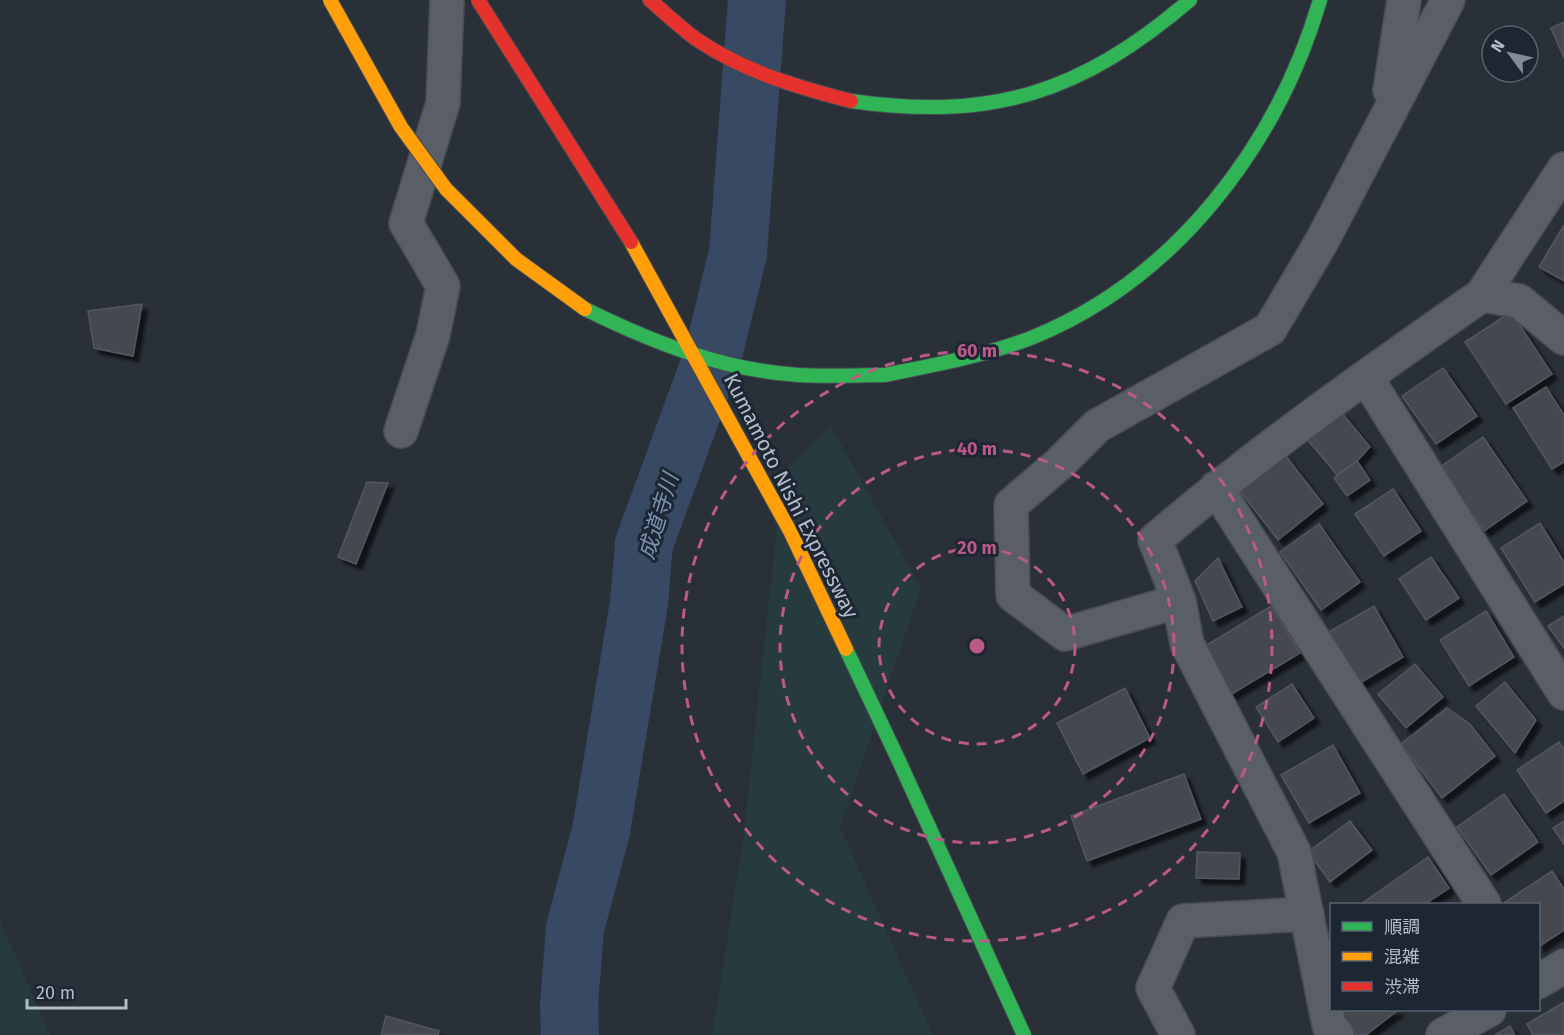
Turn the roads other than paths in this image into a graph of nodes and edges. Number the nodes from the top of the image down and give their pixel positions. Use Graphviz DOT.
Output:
graph roads {
  1 [pos="330,0"];
  2 [pos="447,0"];
  3 [pos="478,0"];
  4 [pos="650,0"];
  5 [pos="1190,0"];
  6 [pos="1320,0"];
  7 [pos="1404,0"];
  8 [pos="1448,0"];
  9 [pos="1385,122"];
  10 [pos="1564,169"];
  11 [pos="1482,295"];
  12 [pos="1564,338"];
  13 [pos="1366,377"];
  14 [pos="401,431"];
  15 [pos="1216,488"];
  16 [pos="1179,601"];
  17 [pos="1564,693"];
  18 [pos="1483,903"];
  19 [pos="1307,914"];
  20 [pos="1564,966"];
  21 [pos="1540,981"];
  22 [pos="1487,1011"];
  23 [pos="1024,1035"];
  24 [pos="1178,1035"];
  25 [pos="1337,1035"];
  26 [pos="1443,1035"];
  1 -- 6 [label="highway, bridge"];
  2 -- 14 [label="street"];
  3 -- 23 [label="highway, Kumamoto Nishi Expressway, bridge"];
  4 -- 5 [label="highway"];
  7 -- 9 [label="street"];
  8 -- 9 [label="street"];
  9 -- 16 [label="street"];
  10 -- 11 [label="street"];
  11 -- 12 [label="street"];
  11 -- 13 [label="street"];
  13 -- 15 [label="street"];
  13 -- 17 [label="street"];
  15 -- 16 [label="street"];
  15 -- 18 [label="street"];
  16 -- 19 [label="street"];
  19 -- 24 [label="street"];
  19 -- 25 [label="street"];
  20 -- 21 [label="street"];
  22 -- 26 [label="street"];
}
